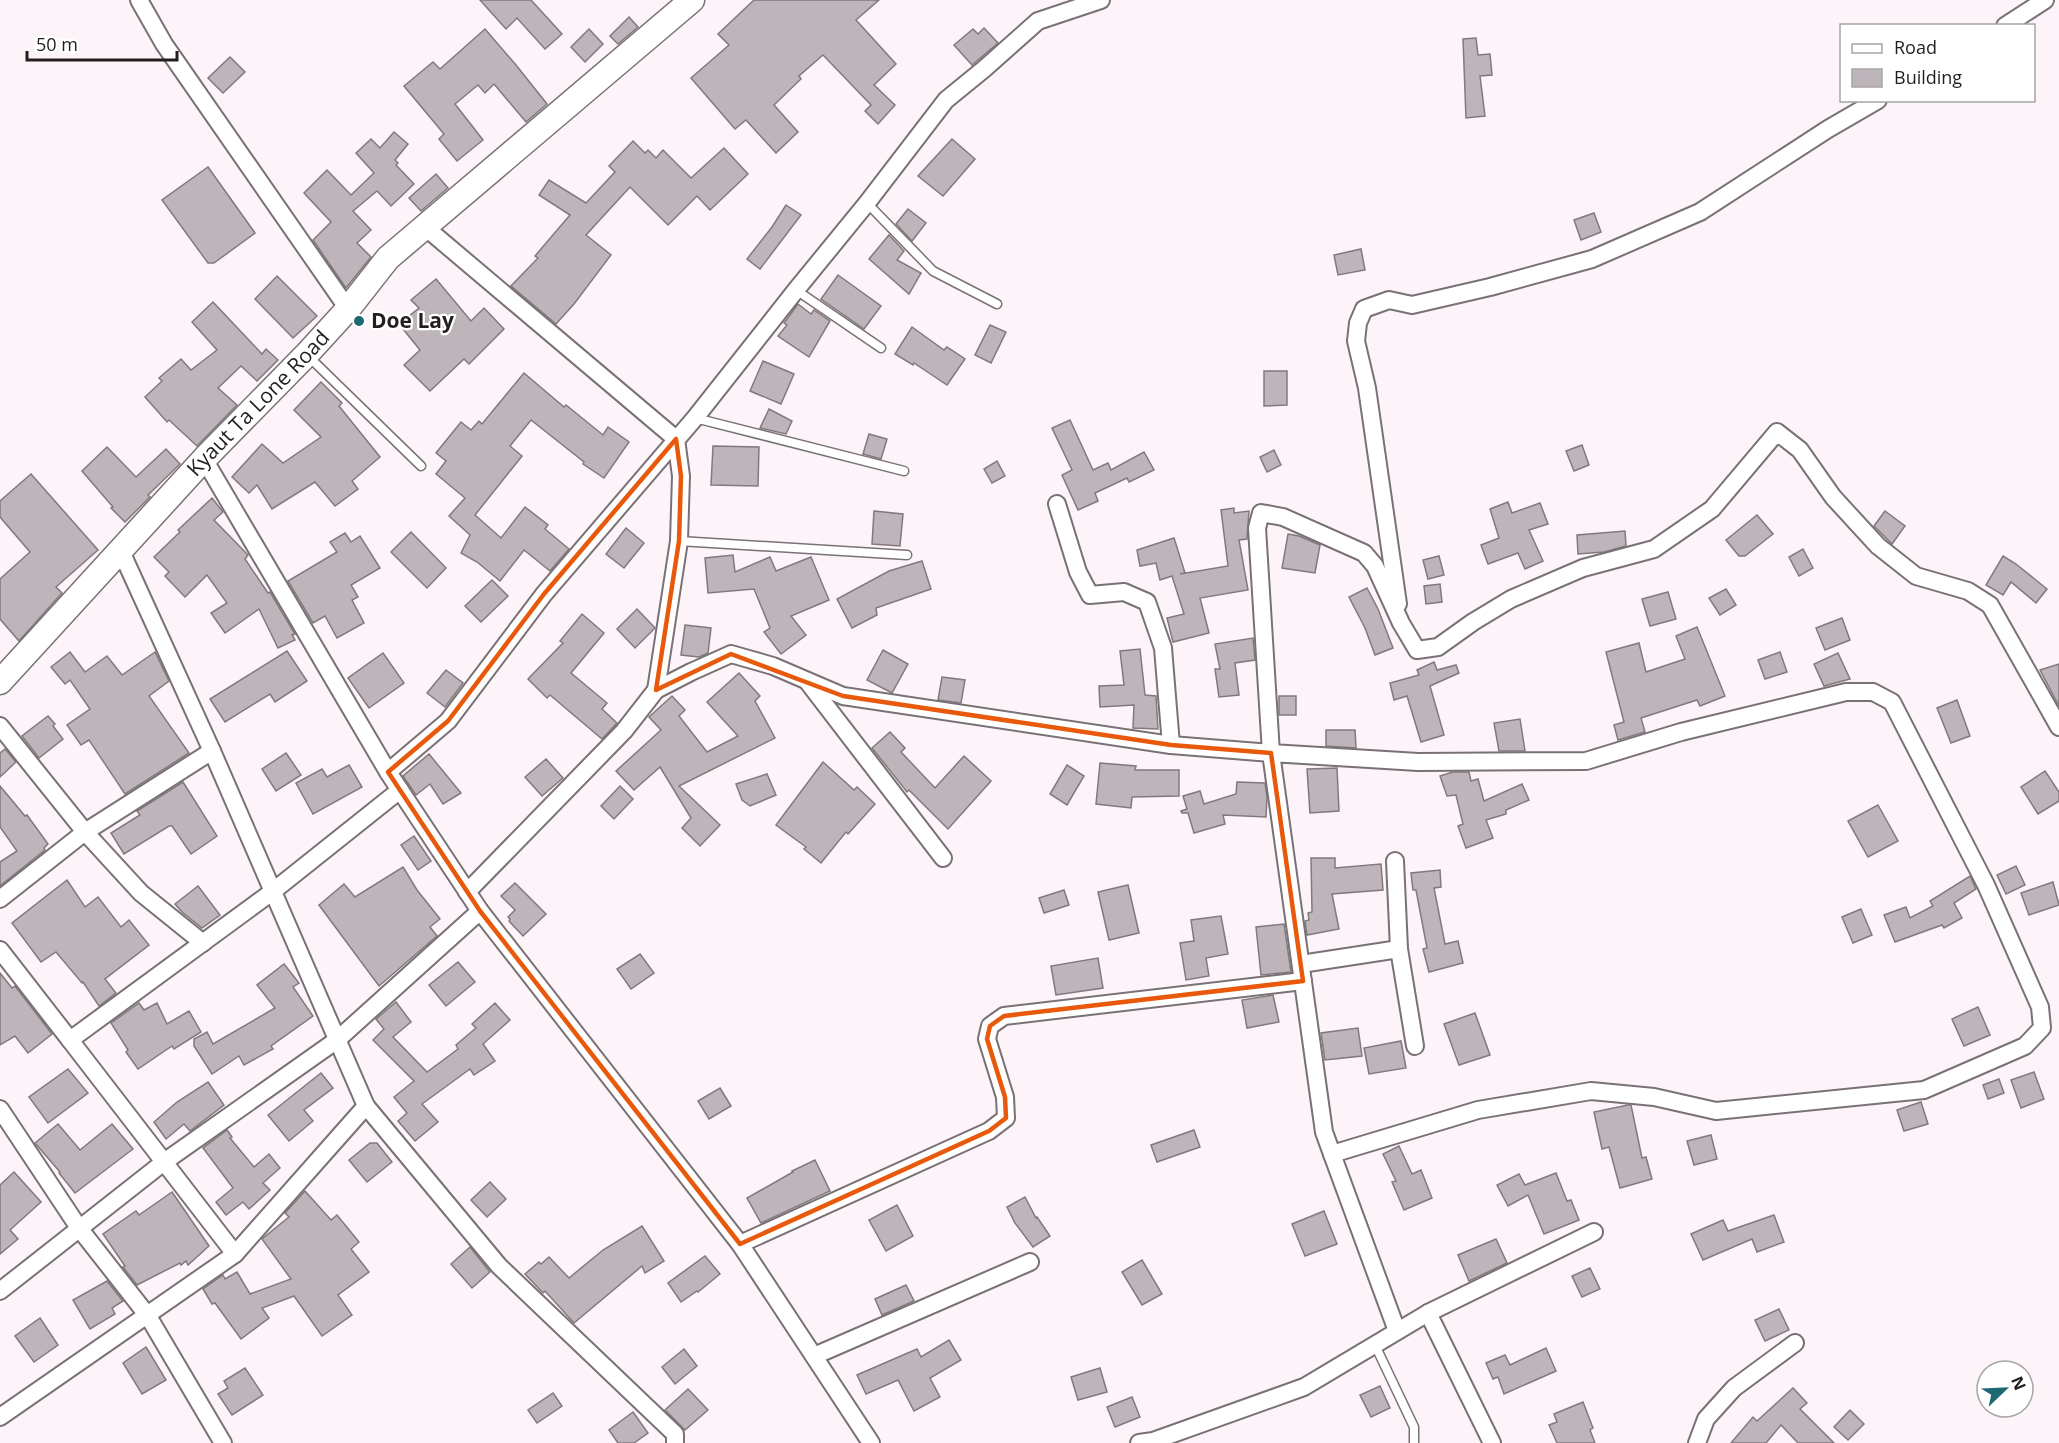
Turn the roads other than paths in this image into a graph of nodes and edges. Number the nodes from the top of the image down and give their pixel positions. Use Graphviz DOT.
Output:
graph roads {
  1 [pos="139,0"];
  2 [pos="692,0"];
  3 [pos="1101,0"];
  4 [pos="2045,0"];
  5 [pos="2008,24"];
  6 [pos="1875,102"];
  7 [pos="867,203"];
  8 [pos="425,227"];
  9 [pos="796,290"];
  10 [pos="997,304"];
  11 [pos="348,309"];
  12 [pos="881,348"];
  13 [pos="306,355"];
  14 [pos="695,418"];
  15 [pos="676,439"];
  16 [pos="204,459"];
  17 [pos="421,466"];
  18 [pos="904,471"];
  19 [pos="1057,504"];
  20 [pos="679,541"];
  21 [pos="120,549"];
  22 [pos="907,555"];
  23 [pos="1401,623"];
  24 [pos="807,680"];
  25 [pos="0,682"];
  26 [pos="656,690"];
  27 [pos="0,726"];
  28 [pos="2059,727"];
  29 [pos="1171,745"];
  30 [pos="212,751"];
  31 [pos="1271,753"];
  32 [pos="388,772"];
  33 [pos="400,790"];
  34 [pos="85,832"];
  35 [pos="943,858"];
  36 [pos="1395,861"];
  37 [pos="272,892"];
  38 [pos="467,892"];
  39 [pos="0,899"];
  40 [pos="480,911"];
  41 [pos="203,943"];
  42 [pos="1399,949"];
  43 [pos="0,950"];
  44 [pos="1301,964"];
  45 [pos="1303,981"];
  46 [pos="70,1040"];
  47 [pos="337,1040"];
  48 [pos="1415,1046"];
  49 [pos="366,1106"];
  50 [pos="0,1109"];
  51 [pos="1332,1155"];
  52 [pos="164,1162"];
  53 [pos="79,1228"];
  54 [pos="1594,1232"];
  55 [pos="740,1244"];
  56 [pos="235,1254"];
  57 [pos="1030,1262"];
  58 [pos="0,1291"];
  59 [pos="1428,1313"];
  60 [pos="148,1316"];
  61 [pos="1397,1331"];
  62 [pos="1795,1343"];
  63 [pos="1375,1345"];
  64 [pos="814,1356"];
  65 [pos="0,1418"];
  66 [pos="223,1443"];
  67 [pos="675,1443"];
  68 [pos="871,1443"];
  69 [pos="1138,1443"];
  70 [pos="1414,1443"];
  71 [pos="1492,1443"];
  72 [pos="1697,1443"];
  1 -- 11 [label="street"];
  2 -- 8 [label="main road, Kyaut Ta Lone Road"];
  3 -- 7 [label="street"];
  4 -- 5 [label="street"];
  6 -- 23 [label="street"];
  7 -- 9 [label="street"];
  7 -- 10 [label="lane"];
  8 -- 11 [label="main road, Kyaut Ta Lone Road"];
  8 -- 15 [label="street"];
  9 -- 12 [label="lane"];
  9 -- 14 [label="street"];
  11 -- 13 [label="main road, Kyaut Ta Lone Road"];
  13 -- 16 [label="main road, Kyaut Ta Lone Road"];
  13 -- 17 [label="lane"];
  14 -- 15 [label="street"];
  14 -- 18 [label="lane"];
  15 -- 20 [label="street"];
  15 -- 32 [label="street"];
  16 -- 21 [label="main road, Kyaut Ta Lone Road"];
  16 -- 32 [label="street"];
  19 -- 29 [label="street"];
  20 -- 22 [label="lane"];
  20 -- 26 [label="street"];
  21 -- 25 [label="main road, Kyaut Ta Lone Road"];
  21 -- 30 [label="street"];
  23 -- 28 [label="street"];
  23 -- 31 [label="street"];
  24 -- 26 [label="street"];
  24 -- 29 [label="street"];
  24 -- 35 [label="street"];
  26 -- 38 [label="street"];
  27 -- 34 [label="street"];
  29 -- 31 [label="street"];
  30 -- 34 [label="street"];
  30 -- 37 [label="street"];
  31 -- 44 [label="street"];
  31 -- 51 [label="street"];
  32 -- 33 [label="street"];
  33 -- 37 [label="street"];
  33 -- 38 [label="street"];
  34 -- 39 [label="street"];
  34 -- 41 [label="street"];
  36 -- 42 [label="street"];
  37 -- 41 [label="street"];
  37 -- 47 [label="street"];
  38 -- 40 [label="street"];
  40 -- 47 [label="street"];
  40 -- 55 [label="street"];
  41 -- 46 [label="street"];
  42 -- 44 [label="street"];
  42 -- 48 [label="street"];
  43 -- 46 [label="street"];
  44 -- 45 [label="street"];
  45 -- 51 [label="street"];
  45 -- 55 [label="street"];
  46 -- 52 [label="street"];
  47 -- 49 [label="street"];
  47 -- 52 [label="street"];
  49 -- 56 [label="street"];
  49 -- 67 [label="street"];
  50 -- 53 [label="street"];
  51 -- 61 [label="street"];
  52 -- 53 [label="street"];
  52 -- 56 [label="street"];
  53 -- 58 [label="street"];
  53 -- 60 [label="street"];
  54 -- 59 [label="street"];
  55 -- 64 [label="street"];
  56 -- 60 [label="street"];
  57 -- 64 [label="street"];
  59 -- 61 [label="street"];
  59 -- 71 [label="street"];
  60 -- 65 [label="street"];
  60 -- 66 [label="street"];
  61 -- 63 [label="street"];
  62 -- 72 [label="street"];
  63 -- 69 [label="street"];
  63 -- 70 [label="lane"];
  64 -- 68 [label="street"];
}
